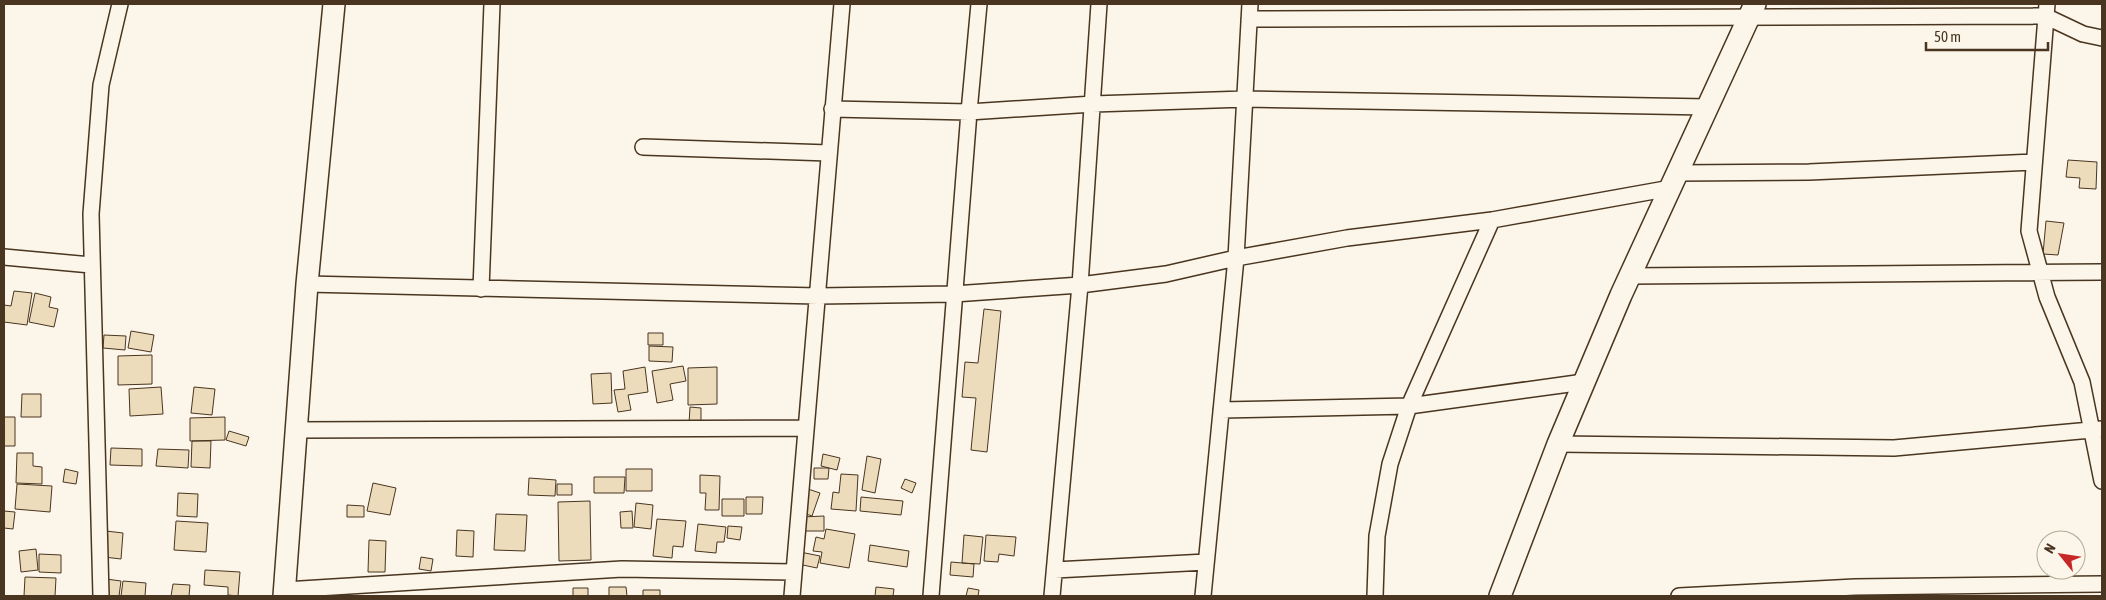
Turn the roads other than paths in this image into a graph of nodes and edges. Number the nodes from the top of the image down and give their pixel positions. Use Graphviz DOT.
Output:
graph roads {
  1 [pos="120,4"];
  2 [pos="334,4"];
  3 [pos="492,4"];
  4 [pos="842,4"];
  5 [pos="979,4"];
  6 [pos="1099,4"];
  7 [pos="2046,10"];
  8 [pos="1250,11"];
  9 [pos="1752,11"];
  10 [pos="2102,38"];
  11 [pos="1245,99"];
  12 [pos="1093,104"];
  13 [pos="1708,107"];
  14 [pos="832,109"];
  15 [pos="969,112"];
  16 [pos="643,147"];
  17 [pos="829,153"];
  18 [pos="2034,162"];
  19 [pos="1674,180"];
  20 [pos="1492,220"];
  21 [pos="4,257"];
  22 [pos="1236,258"];
  23 [pos="92,265"];
  24 [pos="2102,272"];
  25 [pos="2041,273"];
  26 [pos="1630,276"];
  27 [pos="307,284"];
  28 [pos="1080,285"];
  29 [pos="481,289"];
  30 [pos="954,294"];
  31 [pos="818,296"];
  32 [pos="1584,382"];
  33 [pos="1409,406"];
  34 [pos="1221,410"];
  35 [pos="805,428"];
  36 [pos="2097,429"];
  37 [pos="296,430"];
  38 [pos="1558,444"];
  39 [pos="2102,481"];
  40 [pos="1206,562"];
  41 [pos="1055,570"];
  42 [pos="792,572"];
  43 [pos="2102,584"];
  44 [pos="285,593"];
  45 [pos="1752,594"];
  46 [pos="101,596"];
  47 [pos="792,596"];
  48 [pos="931,596"];
  49 [pos="1052,596"];
  50 [pos="1203,596"];
  51 [pos="1375,596"];
  52 [pos="1500,596"];
  53 [pos="1679,596"];
  1 -- 23 [label="street"];
  2 -- 27 [label="street"];
  3 -- 29 [label="street"];
  4 -- 14 [label="street"];
  5 -- 15 [label="street"];
  6 -- 12 [label="street"];
  7 -- 9 [label="street"];
  7 -- 10 [label="street"];
  7 -- 18 [label="street"];
  8 -- 9 [label="street"];
  8 -- 11 [label="street"];
  9 -- 13 [label="street"];
  11 -- 12 [label="street"];
  11 -- 13 [label="street"];
  11 -- 22 [label="street"];
  12 -- 15 [label="street"];
  12 -- 28 [label="street"];
  13 -- 19 [label="street"];
  14 -- 15 [label="street"];
  14 -- 17 [label="street"];
  15 -- 30 [label="street"];
  16 -- 17 [label="street"];
  17 -- 31 [label="street"];
  18 -- 19 [label="street"];
  18 -- 25 [label="street"];
  19 -- 20 [label="street"];
  19 -- 26 [label="street"];
  20 -- 22 [label="street"];
  20 -- 33 [label="street"];
  21 -- 23 [label="street"];
  22 -- 28 [label="street"];
  22 -- 34 [label="street"];
  23 -- 46 [label="street"];
  24 -- 25 [label="street"];
  25 -- 26 [label="street"];
  25 -- 36 [label="street"];
  26 -- 32 [label="street"];
  27 -- 29 [label="street"];
  27 -- 37 [label="street"];
  28 -- 30 [label="street"];
  28 -- 41 [label="street"];
  29 -- 31 [label="street"];
  30 -- 31 [label="street"];
  30 -- 48 [label="street"];
  31 -- 35 [label="street"];
  32 -- 33 [label="street"];
  32 -- 38 [label="street"];
  33 -- 34 [label="street"];
  33 -- 51 [label="street"];
  34 -- 40 [label="street"];
  35 -- 37 [label="street"];
  35 -- 42 [label="street"];
  36 -- 38 [label="street"];
  36 -- 39 [label="street"];
  37 -- 44 [label="street"];
  38 -- 52 [label="street"];
  40 -- 41 [label="street"];
  40 -- 50 [label="street"];
  41 -- 49 [label="street"];
  42 -- 44 [label="street"];
  42 -- 47 [label="street"];
  43 -- 45 [label="street"];
  45 -- 53 [label="street"];
}
